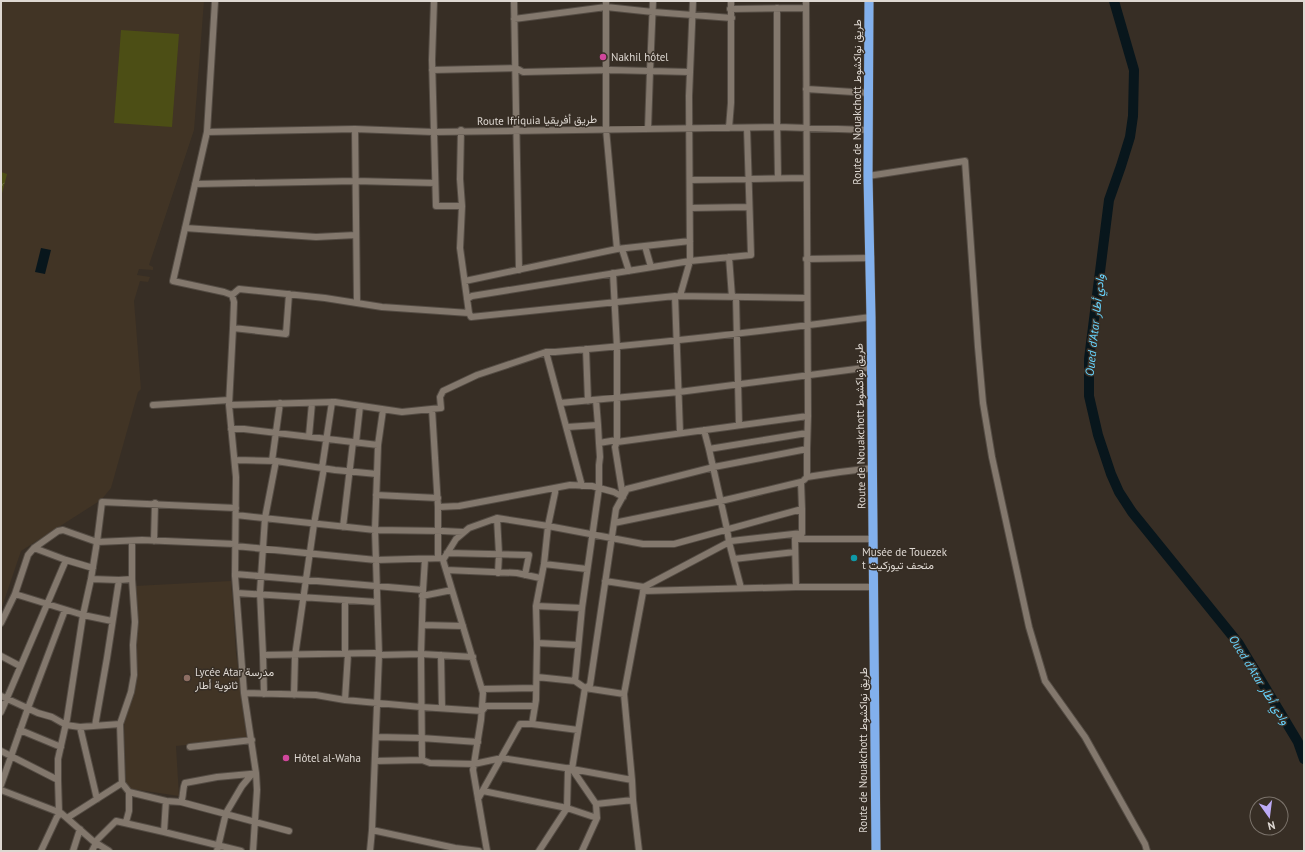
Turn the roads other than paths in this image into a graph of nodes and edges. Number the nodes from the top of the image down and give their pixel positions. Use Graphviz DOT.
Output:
graph roads {
  1 [pos="215,1"];
  2 [pos="434,1"];
  3 [pos="514,1"];
  4 [pos="653,1"];
  5 [pos="693,1"];
  6 [pos="731,1"];
  7 [pos="869,1"];
  8 [pos="606,4"];
  9 [pos="806,4"];
  10 [pos="777,8"];
  11 [pos="730,9"];
  12 [pos="653,12"];
  13 [pos="692,15"];
  14 [pos="732,18"];
  15 [pos="514,19"];
  16 [pos="516,68"];
  17 [pos="432,70"];
  18 [pos="607,70"];
  19 [pos="650,71"];
  20 [pos="690,72"];
  21 [pos="806,89"];
  22 [pos="869,93"];
  23 [pos="778,127"];
  24 [pos="690,128"];
  25 [pos="729,128"];
  26 [pos="747,128"];
  27 [pos="806,128"];
  28 [pos="355,129"];
  29 [pos="606,129"];
  30 [pos="648,129"];
  31 [pos="461,130"];
  32 [pos="868,130"];
  33 [pos="515,131"];
  34 [pos="207,132"];
  35 [pos="433,132"];
  36 [pos="868,176"];
  37 [pos="778,178"];
  38 [pos="806,178"];
  39 [pos="748,179"];
  40 [pos="690,180"];
  41 [pos="355,181"];
  42 [pos="435,183"];
  43 [pos="195,184"];
  44 [pos="462,206"];
  45 [pos="749,207"];
  46 [pos="690,208"];
  47 [pos="185,228"];
  48 [pos="356,236"];
  49 [pos="690,241"];
  50 [pos="645,246"];
  51 [pos="620,249"];
  52 [pos="729,257"];
  53 [pos="806,258"];
  54 [pos="871,258"];
  55 [pos="690,261"];
  56 [pos="651,267"];
  57 [pos="519,270"];
  58 [pos="629,271"];
  59 [pos="613,273"];
  60 [pos="465,281"];
  61 [pos="289,294"];
  62 [pos="232,295"];
  63 [pos="678,296"];
  64 [pos="734,297"];
  65 [pos="806,298"];
  66 [pos="467,299"];
  67 [pos="614,302"];
  68 [pos="357,303"];
  69 [pos="469,313"];
  70 [pos="871,316"];
  71 [pos="806,326"];
  72 [pos="233,328"];
  73 [pos="736,334"];
  74 [pos="677,340"];
  75 [pos="617,347"];
  76 [pos="586,349"];
  77 [pos="546,352"];
  78 [pos="871,367"];
  79 [pos="807,376"];
  80 [pos="738,385"];
  81 [pos="679,392"];
  82 [pos="618,398"];
  83 [pos="596,400"];
  84 [pos="588,401"];
  85 [pos="332,402"];
  86 [pos="229,403"];
  87 [pos="312,403"];
  88 [pos="560,403"];
  89 [pos="280,404"];
  90 [pos="153,405"];
  91 [pos="360,406"];
  92 [pos="432,409"];
  93 [pos="383,410"];
  94 [pos="808,416"];
  95 [pos="598,425"];
  96 [pos="739,425"];
  97 [pos="567,427"];
  98 [pos="231,429"];
  99 [pos="704,430"];
  100 [pos="276,433"];
  101 [pos="680,433"];
  102 [pos="807,433"];
  103 [pos="309,436"];
  104 [pos="327,438"];
  105 [pos="617,441"];
  106 [pos="355,442"];
  107 [pos="599,442"];
  108 [pos="378,445"];
  109 [pos="709,449"];
  110 [pos="806,449"];
  111 [pos="235,460"];
  112 [pos="274,461"];
  113 [pos="714,467"];
  114 [pos="323,468"];
  115 [pos="873,468"];
  116 [pos="349,471"];
  117 [pos="377,474"];
  118 [pos="807,477"];
  119 [pos="801,482"];
  120 [pos="582,486"];
  121 [pos="556,488"];
  122 [pos="599,488"];
  123 [pos="376,495"];
  124 [pos="623,497"];
  125 [pos="438,498"];
  126 [pos="721,501"];
  127 [pos="155,504"];
  128 [pos="438,507"];
  129 [pos="236,508"];
  130 [pos="802,509"];
  131 [pos="236,515"];
  132 [pos="265,518"];
  133 [pos="497,518"];
  134 [pos="614,523"];
  135 [pos="314,524"];
  136 [pos="548,526"];
  137 [pos="343,527"];
  138 [pos="727,529"];
  139 [pos="375,530"];
  140 [pos="438,531"];
  141 [pos="463,532"];
  142 [pos="591,536"];
  143 [pos="801,536"];
  144 [pos="611,539"];
  145 [pos="874,540"];
  146 [pos="132,541"];
  147 [pos="154,541"];
  148 [pos="97,542"];
  149 [pos="729,542"];
  150 [pos="235,545"];
  151 [pos="34,548"];
  152 [pos="264,548"];
  153 [pos="795,552"];
  154 [pos="310,554"];
  155 [pos="500,554"];
  156 [pos="443,556"];
  157 [pos="426,559"];
  158 [pos="734,559"];
  159 [pos="66,560"];
  160 [pos="376,560"];
  161 [pos="544,564"];
  162 [pos="93,568"];
  163 [pos="587,569"];
  164 [pos="446,570"];
  165 [pos="498,572"];
  166 [pos="235,574"];
  167 [pos="262,575"];
  168 [pos="525,575"];
  169 [pos="540,578"];
  170 [pos="132,579"];
  171 [pos="91,580"];
  172 [pos="119,580"];
  173 [pos="306,580"];
  174 [pos="605,581"];
  175 [pos="376,586"];
  176 [pos="796,587"];
  177 [pos="874,587"];
  178 [pos="741,588"];
  179 [pos="644,589"];
  180 [pos="452,590"];
  181 [pos="237,593"];
  182 [pos="423,593"];
  183 [pos="15,594"];
  184 [pos="260,594"];
  185 [pos="304,597"];
  186 [pos="345,600"];
  187 [pos="377,602"];
  188 [pos="48,604"];
  189 [pos="536,606"];
  190 [pos="582,608"];
  191 [pos="65,610"];
  192 [pos="83,615"];
  193 [pos="112,621"];
  194 [pos="1,623"];
  195 [pos="422,625"];
  196 [pos="463,626"];
  197 [pos="537,643"];
  198 [pos="578,645"];
  199 [pos="346,654"];
  200 [pos="421,654"];
  201 [pos="263,655"];
  202 [pos="379,655"];
  203 [pos="441,655"];
  204 [pos="1,656"];
  205 [pos="295,656"];
  206 [pos="473,657"];
  207 [pos="20,666"];
  208 [pos="536,677"];
  209 [pos="575,681"];
  210 [pos="536,688"];
  211 [pos="585,688"];
  212 [pos="482,689"];
  213 [pos="244,693"];
  214 [pos="264,694"];
  215 [pos="624,694"];
  216 [pos="294,695"];
  217 [pos="4,697"];
  218 [pos="345,700"];
  219 [pos="377,703"];
  220 [pos="535,706"];
  221 [pos="421,707"];
  222 [pos="28,708"];
  223 [pos="442,708"];
  224 [pos="482,711"];
  225 [pos="1,712"];
  226 [pos="120,724"];
  227 [pos="532,724"];
  228 [pos="66,725"];
  229 [pos="95,726"];
  230 [pos="80,727"];
  231 [pos="20,730"];
  232 [pos="578,730"];
  233 [pos="376,737"];
  234 [pos="421,738"];
  235 [pos="252,740"];
  236 [pos="478,742"];
  237 [pos="61,747"];
  238 [pos="190,747"];
  239 [pos="1,751"];
  240 [pos="10,757"];
  241 [pos="502,758"];
  242 [pos="422,760"];
  243 [pos="375,761"];
  244 [pos="474,764"];
  245 [pos="570,768"];
  246 [pos="253,774"];
  247 [pos="58,780"];
  248 [pos="632,780"];
  249 [pos="122,783"];
  250 [pos="1,785"];
  251 [pos="1,790"];
  252 [pos="483,791"];
  253 [pos="128,792"];
  254 [pos="97,799"];
  255 [pos="478,799"];
  256 [pos="633,800"];
  257 [pos="166,801"];
  258 [pos="181,802"];
  259 [pos="596,804"];
  260 [pos="567,808"];
  261 [pos="60,813"];
  262 [pos="226,813"];
  263 [pos="67,818"];
  264 [pos="596,818"];
  265 [pos="126,822"];
  266 [pos="255,822"];
  267 [pos="80,830"];
  268 [pos="372,830"];
  269 [pos="289,831"];
  270 [pos="164,832"];
  271 [pos="96,843"];
  272 [pos="218,848"];
  273 [pos="41,851"];
  274 [pos="73,851"];
  275 [pos="92,851"];
  276 [pos="109,851"];
  277 [pos="241,851"];
  278 [pos="253,851"];
  279 [pos="370,851"];
  280 [pos="479,851"];
  281 [pos="487,851"];
  282 [pos="539,851"];
  283 [pos="582,851"];
  284 [pos="639,851"];
  285 [pos="876,851"];
  286 [pos="1147,851"];
  1 -- 34 [label="street"];
  2 -- 17 [label="street"];
  3 -- 15 [label="street"];
  4 -- 12 [label="street"];
  5 -- 13 [label="street"];
  6 -- 11 [label="street"];
  7 -- 22 [label="highway, Route de Nouakchott طريق نواكشوط"];
  8 -- 12 [label="street"];
  8 -- 15 [label="street"];
  8 -- 18 [label="street"];
  9 -- 10 [label="street"];
  9 -- 21 [label="street"];
  10 -- 11 [label="street"];
  10 -- 23 [label="street"];
  11 -- 14 [label="street"];
  12 -- 13 [label="street"];
  12 -- 19 [label="street"];
  13 -- 14 [label="street"];
  13 -- 20 [label="street"];
  14 -- 25 [label="street"];
  15 -- 16 [label="street"];
  16 -- 17 [label="street"];
  16 -- 18 [label="street"];
  16 -- 33 [label="street"];
  17 -- 35 [label="street"];
  18 -- 19 [label="street"];
  18 -- 29 [label="street"];
  19 -- 20 [label="street"];
  19 -- 30 [label="street"];
  20 -- 24 [label="street"];
  21 -- 22 [label="street"];
  21 -- 27 [label="street"];
  22 -- 32 [label="highway, Route de Nouakchott طريق نواكشوط"];
  23 -- 26 [label="street, Route Ifriquia طريق أفريقيا"];
  23 -- 27 [label="street, Route Ifriquia طريق أفريقيا"];
  23 -- 37 [label="street"];
  24 -- 25 [label="street, Route Ifriquia طريق أفريقيا"];
  24 -- 30 [label="street, Route Ifriquia طريق أفريقيا"];
  24 -- 40 [label="street"];
  25 -- 26 [label="street, Route Ifriquia طريق أفريقيا"];
  26 -- 39 [label="street"];
  27 -- 32 [label="street, Route Ifriquia طريق أفريقيا"];
  27 -- 38 [label="street"];
  28 -- 34 [label="street, Route Ifriquia طريق أفريقيا"];
  28 -- 35 [label="street, Route Ifriquia طريق أفريقيا"];
  28 -- 41 [label="street"];
  29 -- 30 [label="street, Route Ifriquia طريق أفريقيا"];
  29 -- 33 [label="street, Route Ifriquia طريق أفريقيا"];
  29 -- 51 [label="street"];
  31 -- 33 [label="street, Route Ifriquia طريق أفريقيا"];
  31 -- 35 [label="street, Route Ifriquia طريق أفريقيا"];
  31 -- 44 [label="street"];
  32 -- 36 [label="highway, Route de Nouakchott طريق نواكشوط"];
  33 -- 57 [label="street"];
  34 -- 43 [label="street"];
  35 -- 42 [label="street"];
  36 -- 54 [label="highway, Route de Nouakchott طريق نواكشوط"];
  36 -- 286 [label="street"];
  37 -- 38 [label="street"];
  37 -- 39 [label="street"];
  38 -- 53 [label="street"];
  39 -- 40 [label="street"];
  39 -- 45 [label="street"];
  40 -- 46 [label="street"];
  41 -- 42 [label="street"];
  41 -- 43 [label="street"];
  41 -- 48 [label="street"];
  42 -- 44 [label="street"];
  43 -- 47 [label="street"];
  44 -- 60 [label="street"];
  45 -- 46 [label="street"];
  45 -- 52 [label="street"];
  46 -- 49 [label="street"];
  47 -- 48 [label="street"];
  47 -- 62 [label="street"];
  48 -- 68 [label="street"];
  49 -- 50 [label="street"];
  49 -- 55 [label="street"];
  50 -- 51 [label="street"];
  50 -- 56 [label="street"];
  51 -- 57 [label="street"];
  51 -- 58 [label="street"];
  52 -- 55 [label="street"];
  52 -- 64 [label="street"];
  53 -- 54 [label="street"];
  53 -- 65 [label="street"];
  54 -- 70 [label="highway, Route de Nouakchott طريق نواكشوط"];
  55 -- 56 [label="street"];
  55 -- 63 [label="street"];
  56 -- 58 [label="street"];
  57 -- 60 [label="street"];
  58 -- 59 [label="street"];
  59 -- 66 [label="street"];
  59 -- 67 [label="street"];
  60 -- 66 [label="street"];
  61 -- 62 [label="street"];
  61 -- 68 [label="street"];
  61 -- 72 [label="street"];
  62 -- 72 [label="street"];
  63 -- 64 [label="street"];
  63 -- 67 [label="street"];
  63 -- 74 [label="street"];
  64 -- 65 [label="street"];
  64 -- 73 [label="street"];
  65 -- 71 [label="street"];
  66 -- 69 [label="street"];
  67 -- 69 [label="street"];
  67 -- 75 [label="street"];
  68 -- 69 [label="street"];
  70 -- 71 [label="street"];
  70 -- 78 [label="highway, Route de Nouakchott طريق نواكشوط"];
  71 -- 73 [label="street"];
  71 -- 79 [label="street"];
  72 -- 86 [label="street"];
  73 -- 74 [label="street"];
  73 -- 80 [label="street"];
  74 -- 75 [label="street"];
  74 -- 81 [label="street"];
  75 -- 76 [label="street"];
  75 -- 82 [label="street"];
  76 -- 77 [label="street"];
  76 -- 84 [label="street"];
  77 -- 88 [label="street"];
  77 -- 92 [label="street"];
  78 -- 79 [label="street"];
  78 -- 115 [label="highway, Route de Nouakchott طريق نواكشوط"];
  79 -- 80 [label="street"];
  79 -- 94 [label="street"];
  80 -- 81 [label="street"];
  80 -- 96 [label="street"];
  81 -- 82 [label="street"];
  81 -- 101 [label="street"];
  82 -- 83 [label="street"];
  82 -- 105 [label="street"];
  83 -- 84 [label="street"];
  83 -- 95 [label="street"];
  84 -- 88 [label="street"];
  85 -- 87 [label="street"];
  85 -- 91 [label="street"];
  85 -- 104 [label="street"];
  86 -- 89 [label="street"];
  86 -- 90 [label="street"];
  86 -- 98 [label="street"];
  87 -- 89 [label="street"];
  87 -- 103 [label="street"];
  88 -- 97 [label="street"];
  89 -- 100 [label="street"];
  91 -- 93 [label="street"];
  91 -- 106 [label="street"];
  92 -- 93 [label="street"];
  92 -- 125 [label="street"];
  93 -- 108 [label="street"];
  94 -- 96 [label="street"];
  94 -- 102 [label="street"];
  95 -- 97 [label="street"];
  95 -- 107 [label="street"];
  96 -- 99 [label="street"];
  97 -- 120 [label="street"];
  98 -- 100 [label="street"];
  98 -- 111 [label="street"];
  99 -- 101 [label="street"];
  99 -- 109 [label="street"];
  100 -- 103 [label="street"];
  100 -- 112 [label="street"];
  101 -- 105 [label="street"];
  102 -- 109 [label="street"];
  102 -- 110 [label="street"];
  103 -- 104 [label="street"];
  104 -- 106 [label="street"];
  104 -- 114 [label="street"];
  105 -- 107 [label="street"];
  105 -- 124 [label="street"];
  106 -- 108 [label="street"];
  106 -- 116 [label="street"];
  107 -- 122 [label="street"];
  108 -- 117 [label="street"];
  109 -- 113 [label="street"];
  110 -- 113 [label="street"];
  110 -- 118 [label="street"];
  111 -- 112 [label="street"];
  111 -- 129 [label="street"];
  112 -- 114 [label="street"];
  112 -- 132 [label="street"];
  113 -- 124 [label="street"];
  113 -- 126 [label="street"];
  114 -- 116 [label="street"];
  114 -- 135 [label="street"];
  115 -- 118 [label="street"];
  115 -- 145 [label="highway, Route de Nouakchott طريق نواكشوط"];
  116 -- 117 [label="street"];
  116 -- 137 [label="street"];
  117 -- 123 [label="street"];
  118 -- 119 [label="street"];
  119 -- 126 [label="street"];
  119 -- 130 [label="street"];
  120 -- 121 [label="street"];
  120 -- 122 [label="street"];
  121 -- 128 [label="street"];
  121 -- 136 [label="street"];
  122 -- 124 [label="street"];
  122 -- 142 [label="street"];
  123 -- 125 [label="street"];
  123 -- 139 [label="street"];
  124 -- 134 [label="street"];
  125 -- 128 [label="street"];
  126 -- 134 [label="street"];
  126 -- 138 [label="street"];
  127 -- 129 [label="street"];
  127 -- 147 [label="street"];
  127 -- 148 [label="street"];
  128 -- 140 [label="street"];
  129 -- 131 [label="street"];
  130 -- 138 [label="street"];
  130 -- 143 [label="street"];
  131 -- 132 [label="street"];
  131 -- 150 [label="street"];
  132 -- 135 [label="street"];
  132 -- 152 [label="street"];
  133 -- 136 [label="street"];
  133 -- 141 [label="street"];
  133 -- 155 [label="street"];
  134 -- 144 [label="street"];
  135 -- 137 [label="street"];
  135 -- 154 [label="street"];
  136 -- 142 [label="street"];
  136 -- 161 [label="street"];
  137 -- 139 [label="street"];
  138 -- 144 [label="street"];
  138 -- 149 [label="street"];
  139 -- 140 [label="street"];
  139 -- 160 [label="street"];
  140 -- 141 [label="street"];
  140 -- 156 [label="street"];
  141 -- 156 [label="street"];
  142 -- 144 [label="street"];
  142 -- 163 [label="street"];
  143 -- 145 [label="street"];
  143 -- 149 [label="street"];
  143 -- 153 [label="street"];
  144 -- 174 [label="street"];
  145 -- 177 [label="highway, Route de Nouakchott طريق نواكشوط"];
  146 -- 147 [label="street"];
  146 -- 148 [label="street"];
  146 -- 170 [label="street"];
  147 -- 150 [label="street"];
  148 -- 151 [label="street"];
  148 -- 162 [label="street"];
  149 -- 158 [label="street"];
  149 -- 179 [label="street"];
  150 -- 152 [label="street"];
  150 -- 166 [label="street"];
  151 -- 159 [label="street"];
  151 -- 183 [label="street"];
  152 -- 154 [label="street"];
  152 -- 167 [label="street"];
  153 -- 158 [label="street"];
  153 -- 176 [label="street"];
  154 -- 160 [label="street"];
  154 -- 173 [label="street"];
  155 -- 156 [label="street"];
  155 -- 165 [label="street"];
  155 -- 168 [label="street"];
  156 -- 157 [label="street"];
  156 -- 164 [label="street"];
  157 -- 160 [label="street"];
  157 -- 182 [label="street"];
  158 -- 178 [label="street"];
  159 -- 162 [label="street"];
  159 -- 188 [label="street"];
  160 -- 175 [label="street"];
  161 -- 163 [label="street"];
  161 -- 169 [label="street"];
  162 -- 171 [label="street"];
  163 -- 190 [label="street"];
  164 -- 165 [label="street"];
  164 -- 180 [label="street"];
  165 -- 168 [label="street"];
  166 -- 167 [label="street"];
  166 -- 181 [label="street"];
  167 -- 173 [label="street"];
  167 -- 184 [label="street"];
  168 -- 169 [label="street"];
  169 -- 189 [label="street"];
  170 -- 172 [label="street"];
  170 -- 226 [label="street"];
  171 -- 172 [label="street"];
  171 -- 192 [label="street"];
  172 -- 193 [label="street"];
  173 -- 175 [label="street"];
  173 -- 185 [label="street"];
  174 -- 179 [label="street"];
  174 -- 211 [label="street"];
  175 -- 182 [label="street"];
  175 -- 187 [label="street"];
  176 -- 177 [label="street"];
  176 -- 178 [label="street"];
  177 -- 285 [label="highway, Route de Nouakchott طريق نواكشوط"];
  178 -- 179 [label="street"];
  179 -- 215 [label="street"];
  180 -- 182 [label="street"];
  180 -- 196 [label="street"];
  181 -- 184 [label="street"];
  181 -- 213 [label="street"];
  182 -- 195 [label="street"];
  183 -- 188 [label="street"];
  183 -- 194 [label="street"];
  184 -- 185 [label="street"];
  184 -- 201 [label="street"];
  185 -- 186 [label="street"];
  185 -- 205 [label="street"];
  186 -- 187 [label="street"];
  186 -- 199 [label="street"];
  187 -- 202 [label="street"];
  188 -- 191 [label="street"];
  188 -- 207 [label="street"];
  189 -- 190 [label="street"];
  189 -- 197 [label="street"];
  190 -- 198 [label="street"];
  191 -- 192 [label="street"];
  191 -- 222 [label="street"];
  192 -- 193 [label="street"];
  192 -- 228 [label="street"];
  193 -- 229 [label="street"];
  195 -- 196 [label="street"];
  195 -- 200 [label="street"];
  196 -- 206 [label="street"];
  197 -- 198 [label="street"];
  197 -- 208 [label="street"];
  198 -- 209 [label="street"];
  199 -- 202 [label="street"];
  199 -- 205 [label="street"];
  199 -- 218 [label="street"];
  200 -- 202 [label="street"];
  200 -- 203 [label="street"];
  200 -- 221 [label="street"];
  201 -- 205 [label="street"];
  201 -- 214 [label="street"];
  202 -- 219 [label="street"];
  203 -- 206 [label="street"];
  203 -- 223 [label="street"];
  204 -- 207 [label="street"];
  205 -- 216 [label="street"];
  206 -- 212 [label="street"];
  207 -- 217 [label="street"];
  208 -- 209 [label="street"];
  208 -- 210 [label="street"];
  209 -- 211 [label="street"];
  210 -- 212 [label="street"];
  210 -- 220 [label="street"];
  211 -- 215 [label="street"];
  211 -- 232 [label="street"];
  212 -- 224 [label="street"];
  213 -- 214 [label="street"];
  213 -- 235 [label="street"];
  214 -- 216 [label="street"];
  215 -- 248 [label="street"];
  216 -- 218 [label="street"];
  217 -- 222 [label="street"];
  217 -- 225 [label="street"];
  218 -- 219 [label="street"];
  219 -- 221 [label="street"];
  219 -- 233 [label="street"];
  220 -- 224 [label="street"];
  220 -- 227 [label="street"];
  221 -- 223 [label="street"];
  221 -- 234 [label="street"];
  222 -- 228 [label="street"];
  222 -- 231 [label="street"];
  223 -- 224 [label="street"];
  224 -- 236 [label="street"];
  226 -- 229 [label="street"];
  226 -- 249 [label="street"];
  227 -- 232 [label="street"];
  227 -- 241 [label="street"];
  228 -- 230 [label="street"];
  228 -- 237 [label="street"];
  229 -- 230 [label="street"];
  230 -- 254 [label="street"];
  231 -- 237 [label="street"];
  231 -- 240 [label="street"];
  232 -- 245 [label="street"];
  233 -- 234 [label="street"];
  233 -- 243 [label="street"];
  234 -- 236 [label="street"];
  234 -- 242 [label="street"];
  235 -- 238 [label="street"];
  235 -- 246 [label="street"];
  236 -- 244 [label="street"];
  237 -- 247 [label="street"];
  239 -- 240 [label="street"];
  240 -- 247 [label="street"];
  240 -- 250 [label="street"];
  241 -- 244 [label="street"];
  241 -- 245 [label="street"];
  241 -- 252 [label="street"];
  242 -- 243 [label="street"];
  242 -- 244 [label="street"];
  243 -- 268 [label="street"];
  244 -- 255 [label="street"];
  245 -- 248 [label="street"];
  245 -- 259 [label="street"];
  245 -- 260 [label="street"];
  246 -- 258 [label="street"];
  246 -- 262 [label="street"];
  246 -- 266 [label="street"];
  247 -- 261 [label="street"];
  248 -- 256 [label="street"];
  249 -- 253 [label="street"];
  249 -- 254 [label="street"];
  251 -- 261 [label="street"];
  252 -- 255 [label="street"];
  252 -- 260 [label="street"];
  253 -- 257 [label="street"];
  253 -- 265 [label="street"];
  254 -- 263 [label="street"];
  255 -- 281 [label="street"];
  256 -- 259 [label="street"];
  256 -- 284 [label="street"];
  257 -- 258 [label="street"];
  257 -- 270 [label="street"];
  258 -- 262 [label="street"];
  259 -- 264 [label="street"];
  260 -- 264 [label="street"];
  260 -- 282 [label="street"];
  261 -- 263 [label="street"];
  261 -- 273 [label="street"];
  262 -- 266 [label="street"];
  262 -- 272 [label="street"];
  263 -- 267 [label="street"];
  264 -- 283 [label="street"];
  265 -- 270 [label="street"];
  265 -- 271 [label="street"];
  266 -- 269 [label="street"];
  266 -- 278 [label="street"];
  267 -- 271 [label="street"];
  267 -- 274 [label="street"];
  268 -- 279 [label="street"];
  268 -- 280 [label="street"];
  270 -- 272 [label="street"];
  271 -- 275 [label="street"];
  271 -- 276 [label="street"];
  272 -- 277 [label="street"];
}
